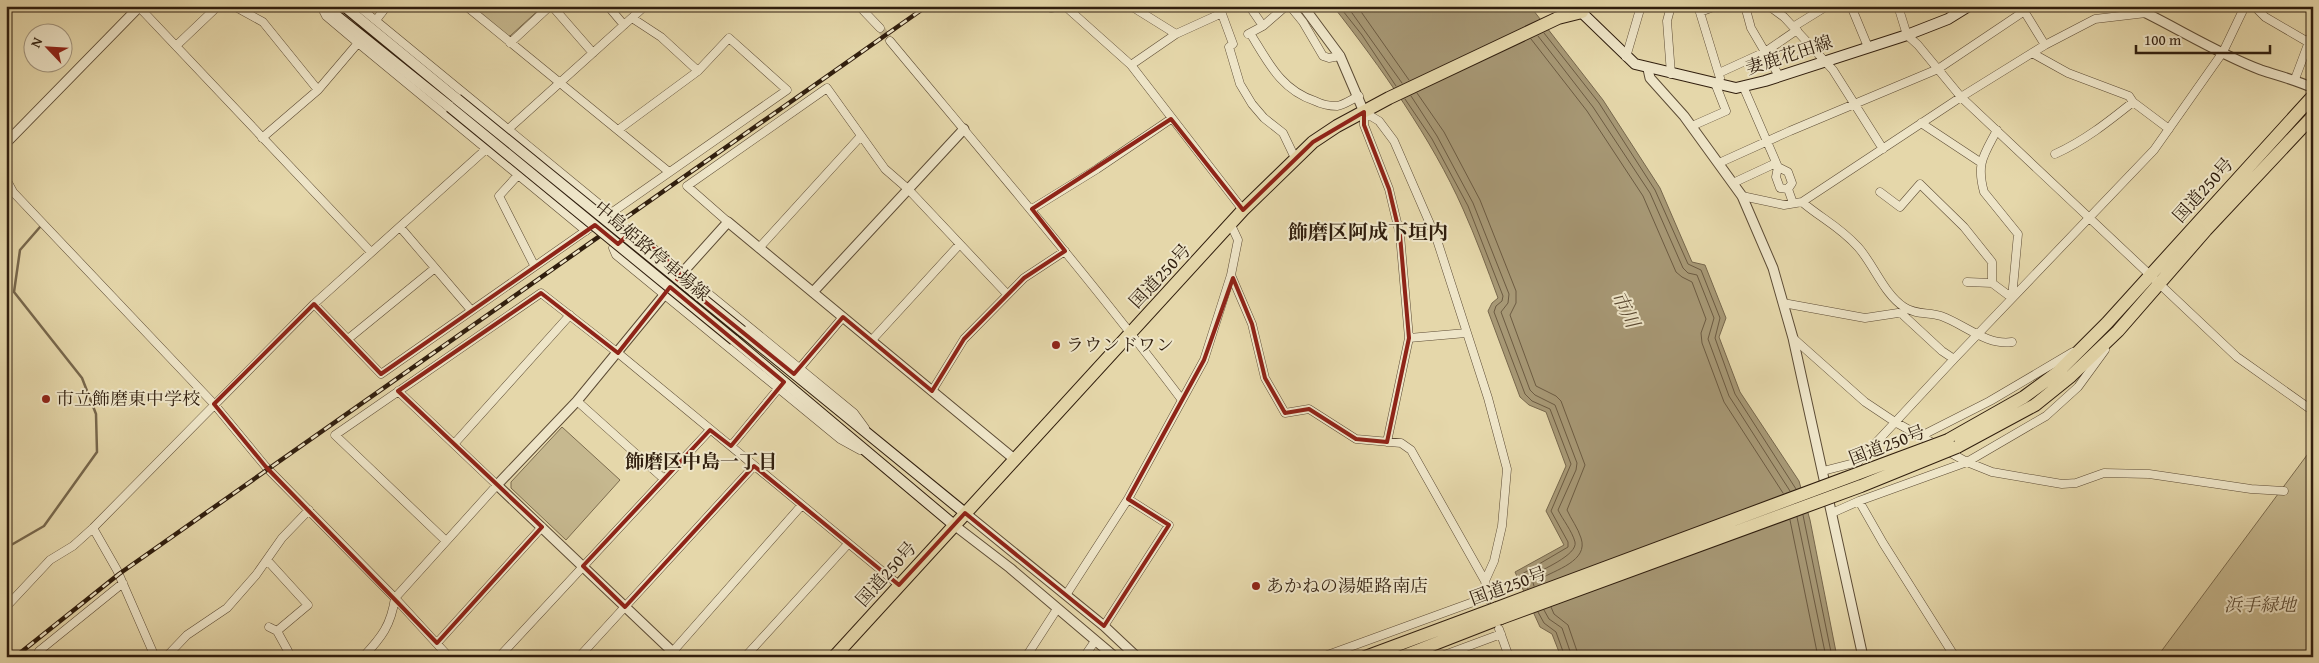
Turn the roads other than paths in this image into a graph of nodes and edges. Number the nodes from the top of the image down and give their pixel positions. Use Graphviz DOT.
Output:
graph roads {
  1 [pos="139,6"];
  2 [pos="218,6"];
  3 [pos="234,6"];
  4 [pos="322,6"];
  5 [pos="344,6"];
  6 [pos="358,6"];
  7 [pos="387,6"];
  8 [pos="466,6"];
  9 [pos="551,6"];
  10 [pos="608,6"];
  11 [pos="645,6"];
  12 [pos="859,6"];
  13 [pos="1049,6"];
  14 [pos="1064,6"];
  15 [pos="1131,6"];
  16 [pos="1286,6"];
  17 [pos="1290,6"];
  18 [pos="1303,6"];
  19 [pos="1641,6"];
  20 [pos="1671,6"];
  21 [pos="1716,6"];
  22 [pos="1744,6"];
  23 [pos="1769,6"];
  24 [pos="1827,6"];
  25 [pos="1851,6"];
  26 [pos="1898,6"];
  27 [pos="1969,6"];
  28 [pos="2032,6"];
  29 [pos="2245,6"];
  30 [pos="2254,6"];
  31 [pos="1250,7"];
  32 [pos="1579,9"];
  33 [pos="1699,9"];
  34 [pos="2022,9"];
  35 [pos="2143,9"];
  36 [pos="1220,10"];
  37 [pos="632,18"];
  38 [pos="376,20"];
  39 [pos="624,25"];
  40 [pos="1263,26"];
  41 [pos="880,28"];
  42 [pos="1795,28"];
  43 [pos="2313,31"];
  44 [pos="1176,34"];
  45 [pos="1907,35"];
  46 [pos="890,41"];
  47 [pos="358,43"];
  48 [pos="510,43"];
  49 [pos="2045,45"];
  50 [pos="2311,45"];
  51 [pos="177,46"];
  52 [pos="1868,47"];
  53 [pos="1765,52"];
  54 [pos="2223,52"];
  55 [pos="593,53"];
  56 [pos="2032,53"];
  57 [pos="1340,56"];
  58 [pos="1626,57"];
  59 [pos="1825,60"];
  60 [pos="1131,65"];
  61 [pos="1648,69"];
  62 [pos="1938,69"];
  63 [pos="698,71"];
  64 [pos="1719,73"];
  65 [pos="1671,74"];
  66 [pos="1779,76"];
  67 [pos="2295,79"];
  68 [pos="559,83"];
  69 [pos="1718,84"];
  70 [pos="1743,86"];
  71 [pos="2313,88"];
  72 [pos="318,90"];
  73 [pos="1359,96"];
  74 [pos="2313,96"];
  75 [pos="1961,97"];
  76 [pos="2133,102"];
  77 [pos="454,103"];
  78 [pos="1854,104"];
  79 [pos="1364,112"];
  80 [pos="2313,116"];
  81 [pos="1171,119"];
  82 [pos="1921,123"];
  83 [pos="1692,126"];
  84 [pos="509,129"];
  85 [pos="964,129"];
  86 [pos="2169,129"];
  87 [pos="618,130"];
  88 [pos="1997,130"];
  89 [pos="860,137"];
  90 [pos="262,138"];
  91 [pos="1767,141"];
  92 [pos="6,143"];
  93 [pos="1883,149"];
  94 [pos="487,150"];
  95 [pos="2055,154"];
  96 [pos="1295,158"];
  97 [pos="1980,162"];
  98 [pos="1719,163"];
  99 [pos="1777,165"];
  100 [pos="669,172"];
  101 [pos="518,175"];
  102 [pos="6,179"];
  103 [pos="1733,183"];
  104 [pos="908,189"];
  105 [pos="1788,189"];
  106 [pos="1880,192"];
  107 [pos="1742,196"];
  108 [pos="1798,202"];
  109 [pos="1032,209"];
  110 [pos="1242,210"];
  111 [pos="610,213"];
  112 [pos="2088,218"];
  113 [pos="728,222"];
  114 [pos="1231,225"];
  115 [pos="400,227"];
  116 [pos="586,231"];
  117 [pos="960,245"];
  118 [pos="759,248"];
  119 [pos="1065,251"];
  120 [pos="371,252"];
  121 [pos="534,265"];
  122 [pos="436,268"];
  123 [pos="683,272"];
  124 [pos="1231,275"];
  125 [pos="2154,280"];
  126 [pos="1967,282"];
  127 [pos="1992,283"];
  128 [pos="813,292"];
  129 [pos="665,294"];
  130 [pos="1008,294"];
  131 [pos="2012,298"];
  132 [pos="1783,303"];
  133 [pos="314,304"];
  134 [pos="471,310"];
  135 [pos="570,315"];
  136 [pos="843,317"];
  137 [pos="2118,331"];
  138 [pos="1131,333"];
  139 [pos="1466,333"];
  140 [pos="1978,334"];
  141 [pos="1409,338"];
  142 [pos="1793,338"];
  143 [pos="348,339"];
  144 [pos="871,340"];
  145 [pos="2012,342"];
  146 [pos="2087,343"];
  147 [pos="618,353"];
  148 [pos="1954,358"];
  149 [pos="799,369"];
  150 [pos="778,389"];
  151 [pos="398,391"];
  152 [pos="932,391"];
  153 [pos="1182,400"];
  154 [pos="577,401"];
  155 [pos="214,404"];
  156 [pos="2313,411"];
  157 [pos="1895,422"];
  158 [pos="710,430"];
  159 [pos="1922,436"];
  160 [pos="875,440"];
  161 [pos="1387,442"];
  162 [pos="1952,443"];
  163 [pos="454,444"];
  164 [pos="731,446"];
  165 [pos="870,456"];
  166 [pos="1014,458"];
  167 [pos="1967,462"];
  168 [pos="754,466"];
  169 [pos="1823,471"];
  170 [pos="664,479"];
  171 [pos="497,485"];
  172 [pos="2284,491"];
  173 [pos="1128,500"];
  174 [pos="1859,501"];
  175 [pos="802,506"];
  176 [pos="309,510"];
  177 [pos="965,513"];
  178 [pos="1832,513"];
  179 [pos="954,525"];
  180 [pos="542,527"];
  181 [pos="93,528"];
  182 [pos="446,541"];
  183 [pos="848,544"];
  184 [pos="267,560"];
  185 [pos="583,566"];
  186 [pos="1485,580"];
  187 [pos="123,583"];
  188 [pos="899,585"];
  189 [pos="1066,595"];
  190 [pos="395,598"];
  191 [pos="6,606"];
  192 [pos="625,607"];
  193 [pos="1057,610"];
  194 [pos="1496,614"];
  195 [pos="1104,626"];
  196 [pos="1095,641"];
  197 [pos="437,643"];
  198 [pos="288,651"];
  199 [pos="673,655"];
  200 [pos="41,657"];
  201 [pos="155,657"];
  202 [pos="166,657"];
  203 [pos="363,657"];
  204 [pos="449,657"];
  205 [pos="499,657"];
  206 [pos="579,657"];
  207 [pos="745,657"];
  208 [pos="834,657"];
  209 [pos="1026,657"];
  210 [pos="1084,657"];
  211 [pos="1115,657"];
  212 [pos="1137,657"];
  213 [pos="1322,657"];
  214 [pos="1365,657"];
  215 [pos="1401,657"];
  216 [pos="1438,657"];
  217 [pos="1509,657"];
  218 [pos="1863,657"];
  219 [pos="1956,657"];
  1 -- 51 [label="street"];
  1 -- 92 [label="street"];
  2 -- 51 [label="street"];
  3 -- 72 [label="street"];
  4 -- 47 [label="street"];
  4 -- 77 [label="main road, 中島姫路停車場線"];
  5 -- 77 [label="main road, 中島姫路停車場線"];
  6 -- 38 [label="street"];
  7 -- 38 [label="street"];
  8 -- 48 [label="street"];
  9 -- 48 [label="street"];
  9 -- 55 [label="street"];
  10 -- 39 [label="street"];
  11 -- 37 [label="street"];
  12 -- 41 [label="street"];
  13 -- 14 [label="street"];
  14 -- 60 [label="street"];
  15 -- 44 [label="street"];
  16 -- 40 [label="street"];
  17 -- 57 [label="street"];
  18 -- 57 [label="street"];
  19 -- 58 [label="street"];
  20 -- 65 [label="street"];
  21 -- 33 [label="street"];
  22 -- 53 [label="street"];
  23 -- 42 [label="street"];
  24 -- 42 [label="street"];
  25 -- 52 [label="street"];
  26 -- 45 [label="street"];
  27 -- 45 [label="main road, 妻鹿花田線"];
  28 -- 34 [label="street"];
  29 -- 54 [label="street"];
  30 -- 50 [label="street"];
  31 -- 40 [label="street"];
  32 -- 58 [label="main road, 妻鹿花田線"];
  32 -- 79 [label="highway, 国道250号"];
  33 -- 64 [label="street"];
  34 -- 49 [label="street"];
  34 -- 62 [label="street"];
  35 -- 49 [label="street"];
  35 -- 54 [label="street"];
  36 -- 44 [label="street"];
  36 -- 96 [label="street"];
  37 -- 39 [label="street"];
  37 -- 63 [label="street"];
  38 -- 84 [label="street"];
  39 -- 55 [label="street"];
  40 -- 73 [label="street"];
  42 -- 53 [label="street"];
  42 -- 59 [label="street"];
  43 -- 50 [label="street"];
  44 -- 60 [label="street"];
  45 -- 52 [label="main road, 妻鹿花田線"];
  45 -- 62 [label="street"];
  46 -- 85 [label="street"];
  47 -- 72 [label="street"];
  47 -- 94 [label="street"];
  48 -- 68 [label="street"];
  49 -- 56 [label="street"];
  50 -- 67 [label="street"];
  51 -- 90 [label="street"];
  52 -- 59 [label="main road, 妻鹿花田線"];
  53 -- 64 [label="street"];
  53 -- 66 [label="street"];
  54 -- 67 [label="street"];
  54 -- 86 [label="street"];
  55 -- 68 [label="street"];
  56 -- 75 [label="street"];
  56 -- 76 [label="street"];
  57 -- 73 [label="street"];
  58 -- 61 [label="main road, 妻鹿花田線"];
  59 -- 66 [label="main road, 妻鹿花田線"];
  59 -- 78 [label="street"];
  60 -- 81 [label="street"];
  61 -- 65 [label="main road, 妻鹿花田線"];
  61 -- 83 [label="street"];
  62 -- 75 [label="street"];
  62 -- 78 [label="street"];
  63 -- 87 [label="street"];
  63 -- 100 [label="street"];
  64 -- 69 [label="street"];
  65 -- 69 [label="main road, 妻鹿花田線"];
  66 -- 70 [label="main road, 妻鹿花田線"];
  67 -- 71 [label="street"];
  68 -- 84 [label="street"];
  68 -- 87 [label="street"];
  69 -- 70 [label="main road, 妻鹿花田線"];
  69 -- 83 [label="street"];
  70 -- 91 [label="street"];
  72 -- 90 [label="street"];
  73 -- 79 [label="street"];
  74 -- 125 [label="highway, 国道250号"];
  75 -- 82 [label="street"];
  75 -- 88 [label="street"];
  76 -- 86 [label="street"];
  76 -- 95 [label="street"];
  77 -- 160 [label="main road, 中島姫路停車場線, bridge"];
  77 -- 165 [label="main road, 中島姫路停車場線, bridge"];
  78 -- 91 [label="street"];
  78 -- 93 [label="street"];
  79 -- 96 [label="highway, 国道250号"];
  79 -- 139 [label="street"];
  79 -- 141 [label="street"];
  80 -- 125 [label="highway, 国道250号"];
  81 -- 109 [label="street"];
  81 -- 110 [label="street"];
  82 -- 93 [label="street"];
  82 -- 97 [label="street"];
  83 -- 98 [label="street"];
  84 -- 94 [label="street"];
  84 -- 111 [label="street"];
  85 -- 104 [label="street"];
  85 -- 109 [label="street"];
  86 -- 112 [label="street"];
  87 -- 100 [label="street"];
  88 -- 97 [label="street"];
  88 -- 112 [label="street"];
  89 -- 104 [label="street"];
  89 -- 113 [label="street"];
  89 -- 118 [label="street"];
  90 -- 120 [label="street"];
  91 -- 98 [label="street"];
  91 -- 99 [label="street"];
  93 -- 108 [label="street"];
  94 -- 101 [label="street"];
  94 -- 115 [label="street"];
  96 -- 110 [label="highway, 国道250号"];
  97 -- 131 [label="street"];
  98 -- 103 [label="street"];
  99 -- 103 [label="street"];
  99 -- 105 [label="street"];
  99 -- 105 [label="street"];
  100 -- 111 [label="street"];
  101 -- 116 [label="street"];
  101 -- 121 [label="street"];
  102 -- 155 [label="street"];
  103 -- 107 [label="street"];
  104 -- 117 [label="street"];
  104 -- 128 [label="street"];
  105 -- 108 [label="street"];
  106 -- 127 [label="street"];
  107 -- 108 [label="street"];
  107 -- 132 [label="street"];
  108 -- 140 [label="street"];
  109 -- 119 [label="street"];
  110 -- 114 [label="highway, 国道250号"];
  111 -- 116 [label="street"];
  112 -- 125 [label="street"];
  112 -- 131 [label="street"];
  113 -- 118 [label="street"];
  113 -- 123 [label="street"];
  114 -- 124 [label="street"];
  114 -- 138 [label="highway, 国道250号"];
  115 -- 120 [label="street"];
  115 -- 122 [label="street"];
  116 -- 121 [label="street"];
  117 -- 130 [label="street"];
  117 -- 144 [label="street"];
  118 -- 128 [label="street"];
  119 -- 130 [label="street"];
  119 -- 138 [label="street"];
  120 -- 133 [label="street"];
  121 -- 134 [label="street"];
  122 -- 134 [label="street"];
  122 -- 143 [label="street"];
  123 -- 129 [label="street"];
  123 -- 129 [label="street"];
  123 -- 149 [label="street"];
  124 -- 153 [label="street"];
  124 -- 161 [label="street"];
  125 -- 137 [label="highway, 国道250号"];
  125 -- 146 [label="highway, 国道250号"];
  125 -- 156 [label="street"];
  126 -- 127 [label="street"];
  127 -- 131 [label="street"];
  128 -- 136 [label="street"];
  129 -- 147 [label="street"];
  129 -- 150 [label="street"];
  130 -- 152 [label="street"];
  131 -- 140 [label="street"];
  132 -- 142 [label="street"];
  132 -- 148 [label="street"];
  133 -- 143 [label="street"];
  133 -- 155 [label="street"];
  134 -- 143 [label="street"];
  135 -- 147 [label="street"];
  135 -- 151 [label="street"];
  135 -- 163 [label="street"];
  136 -- 144 [label="street"];
  136 -- 149 [label="street"];
  137 -- 162 [label="highway, 国道250号"];
  137 -- 167 [label="street"];
  138 -- 153 [label="street"];
  138 -- 166 [label="highway, 国道250号"];
  139 -- 141 [label="street"];
  139 -- 186 [label="street"];
  140 -- 145 [label="street"];
  140 -- 148 [label="street"];
  141 -- 161 [label="street"];
  142 -- 157 [label="street"];
  142 -- 169 [label="street"];
  144 -- 152 [label="street"];
  146 -- 159 [label="street"];
  146 -- 162 [label="highway, 国道250号"];
  147 -- 154 [label="street"];
  147 -- 158 [label="street"];
  148 -- 157 [label="street"];
  149 -- 160 [label="street"];
  150 -- 164 [label="street"];
  150 -- 165 [label="street"];
  151 -- 163 [label="street"];
  151 -- 182 [label="street"];
  152 -- 166 [label="street"];
  153 -- 173 [label="street"];
  154 -- 170 [label="street"];
  154 -- 171 [label="street"];
  155 -- 176 [label="street"];
  155 -- 181 [label="street"];
  157 -- 159 [label="street"];
  157 -- 169 [label="street"];
  158 -- 164 [label="street"];
  158 -- 170 [label="street"];
  159 -- 167 [label="street"];
  160 -- 177 [label="main road, 中島姫路停車場線"];
  161 -- 186 [label="street"];
  162 -- 194 [label="highway, 国道250号, bridge"];
  163 -- 171 [label="street"];
  164 -- 168 [label="street"];
  165 -- 179 [label="main road, 中島姫路停車場線"];
  166 -- 177 [label="highway, 国道250号"];
  167 -- 172 [label="street"];
  167 -- 174 [label="street"];
  168 -- 175 [label="street"];
  168 -- 192 [label="street"];
  169 -- 178 [label="street"];
  170 -- 185 [label="street"];
  171 -- 180 [label="street"];
  171 -- 182 [label="street"];
  173 -- 189 [label="street"];
  173 -- 195 [label="street"];
  174 -- 178 [label="street"];
  174 -- 219 [label="street"];
  175 -- 183 [label="street"];
  175 -- 199 [label="street"];
  176 -- 184 [label="street"];
  176 -- 190 [label="street"];
  177 -- 179 [label="highway, 国道250号"];
  177 -- 189 [label="street"];
  178 -- 218 [label="street"];
  179 -- 188 [label="highway, 国道250号"];
  179 -- 193 [label="street"];
  180 -- 185 [label="street"];
  180 -- 197 [label="street"];
  181 -- 187 [label="street"];
  181 -- 191 [label="street"];
  182 -- 190 [label="street"];
  183 -- 188 [label="street"];
  183 -- 207 [label="street"];
  184 -- 198 [label="street"];
  184 -- 202 [label="street"];
  185 -- 192 [label="street"];
  185 -- 205 [label="street"];
  186 -- 194 [label="street"];
  187 -- 200 [label="street"];
  187 -- 201 [label="street"];
  188 -- 208 [label="highway, 国道250号"];
  189 -- 195 [label="street"];
  190 -- 197 [label="street"];
  190 -- 203 [label="street"];
  192 -- 199 [label="street"];
  192 -- 206 [label="street"];
  193 -- 196 [label="street"];
  193 -- 209 [label="street"];
  194 -- 213 [label="street"];
  194 -- 214 [label="highway, 国道250号"];
  194 -- 215 [label="highway, 国道250号"];
  194 -- 216 [label="street"];
  194 -- 217 [label="street"];
  195 -- 212 [label="street"];
  196 -- 210 [label="street"];
  196 -- 211 [label="street"];
  197 -- 204 [label="street"];
}
